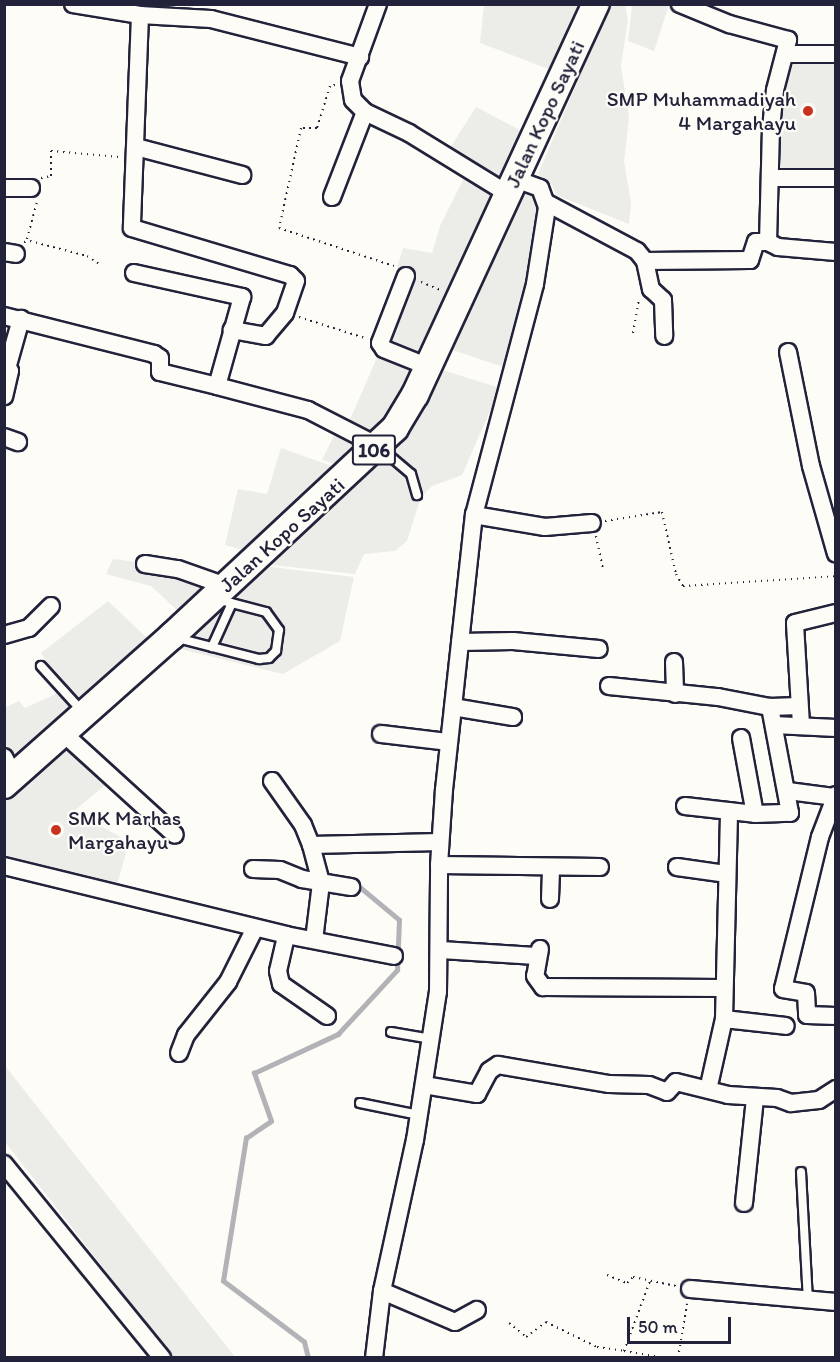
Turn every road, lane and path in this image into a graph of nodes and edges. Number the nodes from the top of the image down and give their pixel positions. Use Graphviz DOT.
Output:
graph roads {
  1 [pos="73,4"];
  2 [pos="378,4"];
  3 [pos="596,4"];
  4 [pos="688,6"];
  5 [pos="190,11"];
  6 [pos="140,15"];
  7 [pos="786,47"];
  8 [pos="836,54"];
  9 [pos="360,57"];
  10 [pos="365,112"];
  11 [pos="135,153"];
  12 [pos="242,175"];
  13 [pos="771,178"];
  14 [pos="836,178"];
  15 [pos="512,187"];
  16 [pos="31,188"];
  17 [pos="5,190"];
  18 [pos="332,197"];
  19 [pos="547,203"];
  20 [pos="27,239"];
  21 [pos="768,242"];
  22 [pos="836,252"];
  23 [pos="10,253"];
  24 [pos="645,261"];
  25 [pos="101,265"];
  26 [pos="134,273"];
  27 [pos="406,276"];
  28 [pos="285,312"];
  29 [pos="13,318"];
  30 [pos="232,330"];
  31 [pos="664,336"];
  32 [pos="380,343"];
  33 [pos="788,352"];
  34 [pos="6,365"];
  35 [pos="429,368"];
  36 [pos="219,386"];
  37 [pos="4,396"];
  38 [pos="378,446"];
  39 [pos="417,495"];
  40 [pos="474,515"];
  41 [pos="831,520"];
  42 [pos="592,524"];
  43 [pos="836,554"];
  44 [pos="146,564"];
  45 [pos="603,568"];
  46 [pos="836,576"];
  47 [pos="224,596"];
  48 [pos="51,606"];
  49 [pos="836,613"];
  50 [pos="4,635"];
  51 [pos="172,636"];
  52 [pos="460,642"];
  53 [pos="212,647"];
  54 [pos="599,649"];
  55 [pos="674,662"];
  56 [pos="41,666"];
  57 [pos="609,686"];
  58 [pos="675,694"];
  59 [pos="799,706"];
  60 [pos="453,707"];
  61 [pos="770,707"];
  62 [pos="84,714"];
  63 [pos="513,717"];
  64 [pos="774,725"];
  65 [pos="801,725"];
  66 [pos="836,728"];
  67 [pos="63,733"];
  68 [pos="381,734"];
  69 [pos="741,738"];
  70 [pos="448,742"];
  71 [pos="8,773"];
  72 [pos="272,781"];
  73 [pos="788,791"];
  74 [pos="835,796"];
  75 [pos="685,806"];
  76 [pos="729,811"];
  77 [pos="755,814"];
  78 [pos="175,835"];
  79 [pos="441,842"];
  80 [pos="311,845"];
  81 [pos="439,865"];
  82 [pos="4,866"];
  83 [pos="600,867"];
  84 [pos="677,867"];
  85 [pos="551,868"];
  86 [pos="253,869"];
  87 [pos="726,874"];
  88 [pos="321,883"];
  89 [pos="351,887"];
  90 [pos="550,899"];
  91 [pos="255,928"];
  92 [pos="286,935"];
  93 [pos="314,940"];
  94 [pos="441,950"];
  95 [pos="394,957"];
  96 [pos="722,988"];
  97 [pos="327,1016"];
  98 [pos="836,1016"];
  99 [pos="724,1019"];
  100 [pos="786,1026"];
  101 [pos="391,1032"];
  102 [pos="431,1039"];
  103 [pos="179,1053"];
  104 [pos="710,1081"];
  105 [pos="424,1085"];
  106 [pos="836,1089"];
  107 [pos="755,1098"];
  108 [pos="360,1103"];
  109 [pos="419,1115"];
  110 [pos="4,1164"];
  111 [pos="801,1172"];
  112 [pos="744,1203"];
  113 [pos="607,1275"];
  114 [pos="650,1281"];
  115 [pos="690,1289"];
  116 [pos="382,1291"];
  117 [pos="808,1301"];
  118 [pos="836,1302"];
  119 [pos="477,1310"];
  120 [pos="509,1323"];
  121 [pos="624,1351"];
  122 [pos="162,1358"];
  123 [pos="374,1358"];
  124 [pos="666,1358"];
  125 [pos="678,1358"];
  1 -- 6 [label="street"];
  2 -- 9 [label="street"];
  3 -- 15 [label="main road, Jalan Kopo Sayati / 106"];
  4 -- 7 [label="street"];
  5 -- 6 [label="street"];
  5 -- 9 [label="street"];
  6 -- 11 [label="street"];
  7 -- 8 [label="street"];
  7 -- 13 [label="street"];
  9 -- 10 [label="street"];
  10 -- 15 [label="street"];
  10 -- 18 [label="street"];
  11 -- 12 [label="street"];
  11 -- 16 [label="path"];
  11 -- 28 [label="street"];
  13 -- 14 [label="street"];
  13 -- 21 [label="street"];
  15 -- 19 [label="street"];
  15 -- 35 [label="main road, Jalan Kopo Sayati / 106"];
  16 -- 17 [label="street"];
  16 -- 20 [label="path"];
  19 -- 24 [label="street"];
  19 -- 40 [label="street"];
  21 -- 22 [label="street"];
  21 -- 24 [label="street"];
  23 -- 25 [label="path"];
  24 -- 31 [label="street"];
  26 -- 30 [label="street"];
  27 -- 32 [label="street"];
  28 -- 30 [label="street"];
  28 -- 32 [label="path"];
  29 -- 34 [label="street"];
  29 -- 36 [label="street"];
  30 -- 36 [label="street"];
  32 -- 35 [label="street"];
  33 -- 41 [label="street"];
  34 -- 37 [label="street"];
  35 -- 38 [label="main road, Jalan Kopo Sayati / 106"];
  36 -- 38 [label="street"];
  38 -- 39 [label="lane"];
  38 -- 47 [label="main road, Jalan Kopo Sayati / 106"];
  40 -- 42 [label="street"];
  40 -- 52 [label="street"];
  41 -- 43 [label="street"];
  42 -- 45 [label="path"];
  42 -- 46 [label="path"];
  44 -- 47 [label="street"];
  47 -- 51 [label="main road, Jalan Kopo Sayati / 106"];
  47 -- 53 [label="lane"];
  47 -- 53 [label="lane"];
  48 -- 50 [label="street"];
  49 -- 59 [label="street"];
  51 -- 53 [label="lane"];
  51 -- 62 [label="main road, Jalan Kopo Sayati / 106"];
  52 -- 54 [label="street"];
  52 -- 60 [label="street"];
  55 -- 58 [label="street"];
  56 -- 62 [label="lane"];
  57 -- 58 [label="street"];
  58 -- 61 [label="street"];
  59 -- 61 [label="street"];
  59 -- 65 [label="street"];
  60 -- 63 [label="street"];
  60 -- 70 [label="street"];
  61 -- 64 [label="street"];
  62 -- 67 [label="main road, Jalan Kopo Sayati / 106"];
  64 -- 65 [label="street"];
  64 -- 73 [label="street"];
  65 -- 66 [label="street"];
  67 -- 71 [label="main road, Jalan Kopo Sayati / 106"];
  67 -- 78 [label="street"];
  68 -- 70 [label="street"];
  69 -- 77 [label="street"];
  70 -- 79 [label="street"];
  72 -- 80 [label="street"];
  73 -- 74 [label="street"];
  73 -- 77 [label="street"];
  74 -- 98 [label="street"];
  75 -- 76 [label="street"];
  76 -- 77 [label="street"];
  76 -- 87 [label="street"];
  79 -- 80 [label="street"];
  79 -- 81 [label="street"];
  80 -- 88 [label="street"];
  81 -- 85 [label="street"];
  81 -- 94 [label="street"];
  82 -- 91 [label="street"];
  83 -- 85 [label="street"];
  84 -- 87 [label="street"];
  85 -- 90 [label="street"];
  86 -- 88 [label="street"];
  87 -- 96 [label="street"];
  88 -- 89 [label="street"];
  88 -- 93 [label="street"];
  91 -- 92 [label="street"];
  91 -- 103 [label="street"];
  92 -- 93 [label="street"];
  92 -- 97 [label="street"];
  93 -- 95 [label="street"];
  94 -- 96 [label="street"];
  94 -- 102 [label="street"];
  96 -- 99 [label="street"];
  99 -- 100 [label="street"];
  99 -- 104 [label="street"];
  101 -- 102 [label="lane"];
  102 -- 105 [label="street"];
  105 -- 107 [label="street"];
  105 -- 109 [label="street"];
  106 -- 107 [label="street"];
  107 -- 112 [label="street"];
  108 -- 109 [label="lane"];
  109 -- 116 [label="street"];
  110 -- 122 [label="street"];
  111 -- 117 [label="lane"];
  113 -- 114 [label="path"];
  114 -- 115 [label="path"];
  114 -- 121 [label="path"];
  115 -- 117 [label="street"];
  115 -- 125 [label="path"];
  116 -- 119 [label="street"];
  116 -- 123 [label="street"];
  117 -- 118 [label="street"];
  120 -- 121 [label="path"];
  121 -- 124 [label="path"];
}
